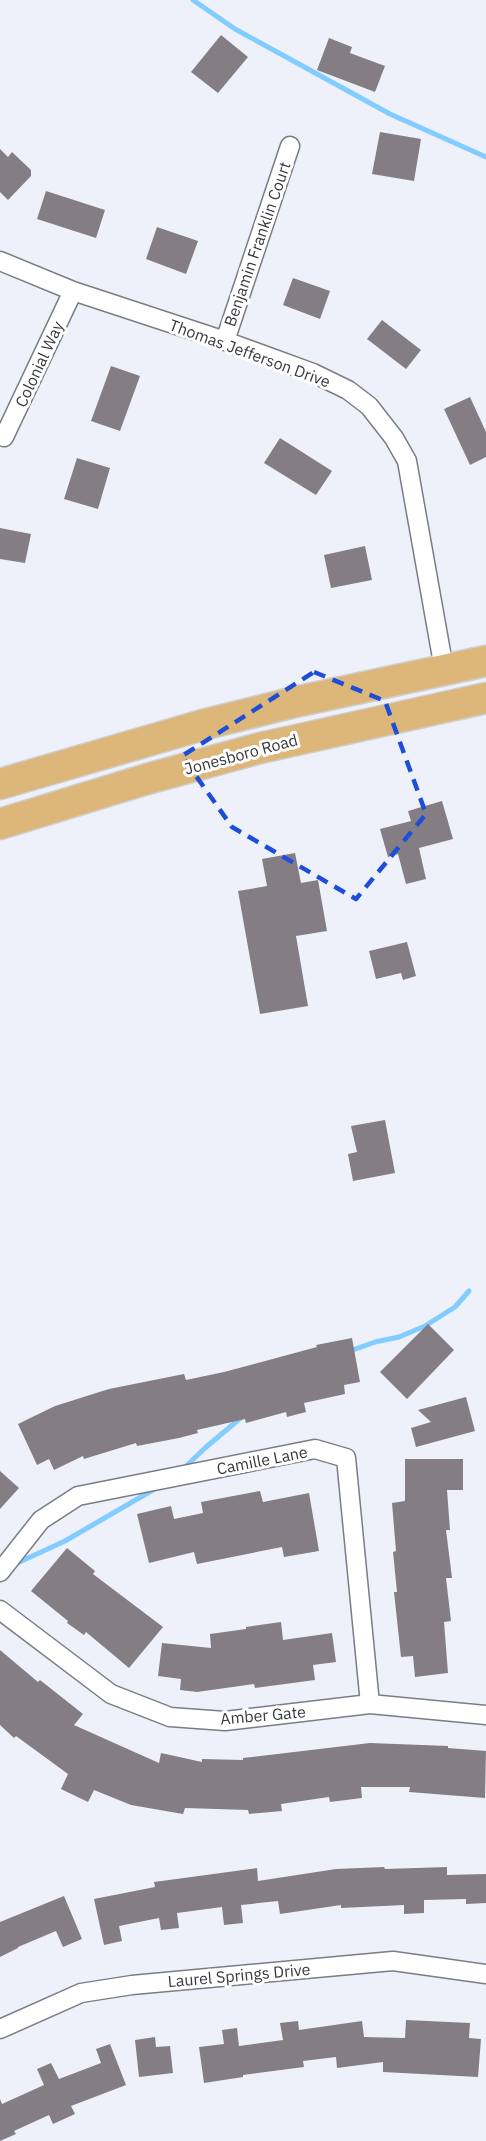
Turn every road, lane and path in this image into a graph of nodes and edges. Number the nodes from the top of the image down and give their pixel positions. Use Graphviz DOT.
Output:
graph roads {
  1 [pos="290,146"];
  2 [pos="0,261"];
  3 [pos="73,291"];
  4 [pos="225,341"];
  5 [pos="4,437"];
  6 [pos="486,661"];
  7 [pos="444,669"];
  8 [pos="486,699"];
  9 [pos="0,784"];
  10 [pos="0,824"];
  11 [pos="0,1572"];
  12 [pos="0,1610"];
  13 [pos="370,1704"];
  14 [pos="486,1715"];
  15 [pos="486,1974"];
  16 [pos="0,2029"];
  1 -- 4 [label="street, Benjamin Franklin Court"];
  2 -- 3 [label="street, Thomas Jefferson Drive"];
  3 -- 4 [label="street, Thomas Jefferson Drive"];
  3 -- 5 [label="street, Colonial Way"];
  4 -- 7 [label="street, Thomas Jefferson Drive"];
  6 -- 7 [label="main road"];
  7 -- 9 [label="main road"];
  8 -- 10 [label="main road, Jonesboro Road"];
  11 -- 13 [label="street, Camille Lane"];
  12 -- 13 [label="street, Amber Gate"];
  13 -- 14 [label="street, Amber Gate"];
  15 -- 16 [label="street, Laurel Springs Drive"];
}
